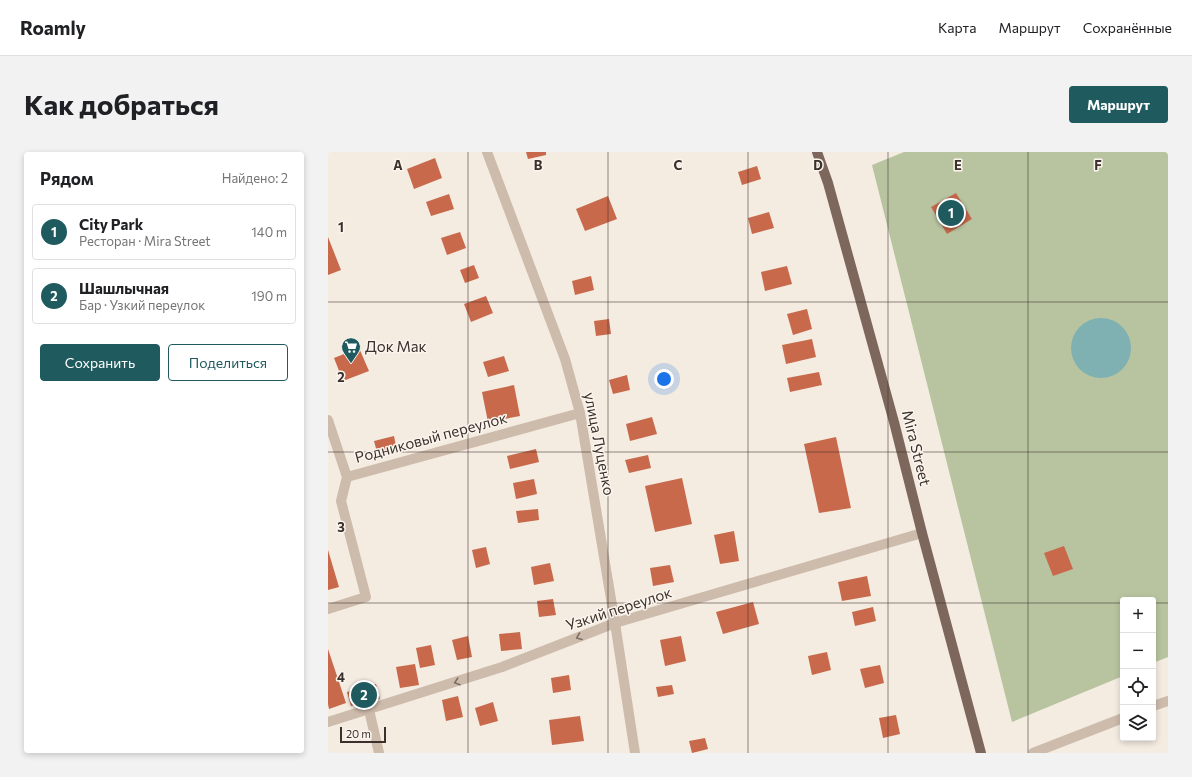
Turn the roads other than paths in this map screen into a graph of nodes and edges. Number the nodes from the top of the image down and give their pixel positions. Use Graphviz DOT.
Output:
graph roads {
  1 [pos="487,152"];
  2 [pos="818,152"];
  3 [pos="580,413"];
  4 [pos="329,425"];
  5 [pos="347,477"];
  6 [pos="922,534"];
  7 [pos="328,609"];
  8 [pos="615,623"];
  9 [pos="1168,701"];
  10 [pos="1156,705"];
  11 [pos="369,710"];
  12 [pos="1120,719"];
  13 [pos="328,722"];
  14 [pos="379,753"];
  15 [pos="635,753"];
  16 [pos="981,753"];
  17 [pos="1033,753"];
  1 -- 3 [label="street, улица Луценко"];
  2 -- 6 [label="main road, Mira Street"];
  3 -- 5 [label="street, Родниковый переулок"];
  3 -- 8 [label="street, улица Луценко"];
  4 -- 5 [label="street, Родниковый переулок"];
  5 -- 7 [label="street"];
  6 -- 8 [label="street, Узкий переулок"];
  6 -- 16 [label="main road, Mira Street"];
  8 -- 11 [label="street, Узкий переулок, one-way"];
  8 -- 15 [label="street, улица Луценко"];
  9 -- 10 [label="street"];
  11 -- 13 [label="street, Узкий переулок"];
  11 -- 14 [label="street"];
  12 -- 17 [label="street"];
}
